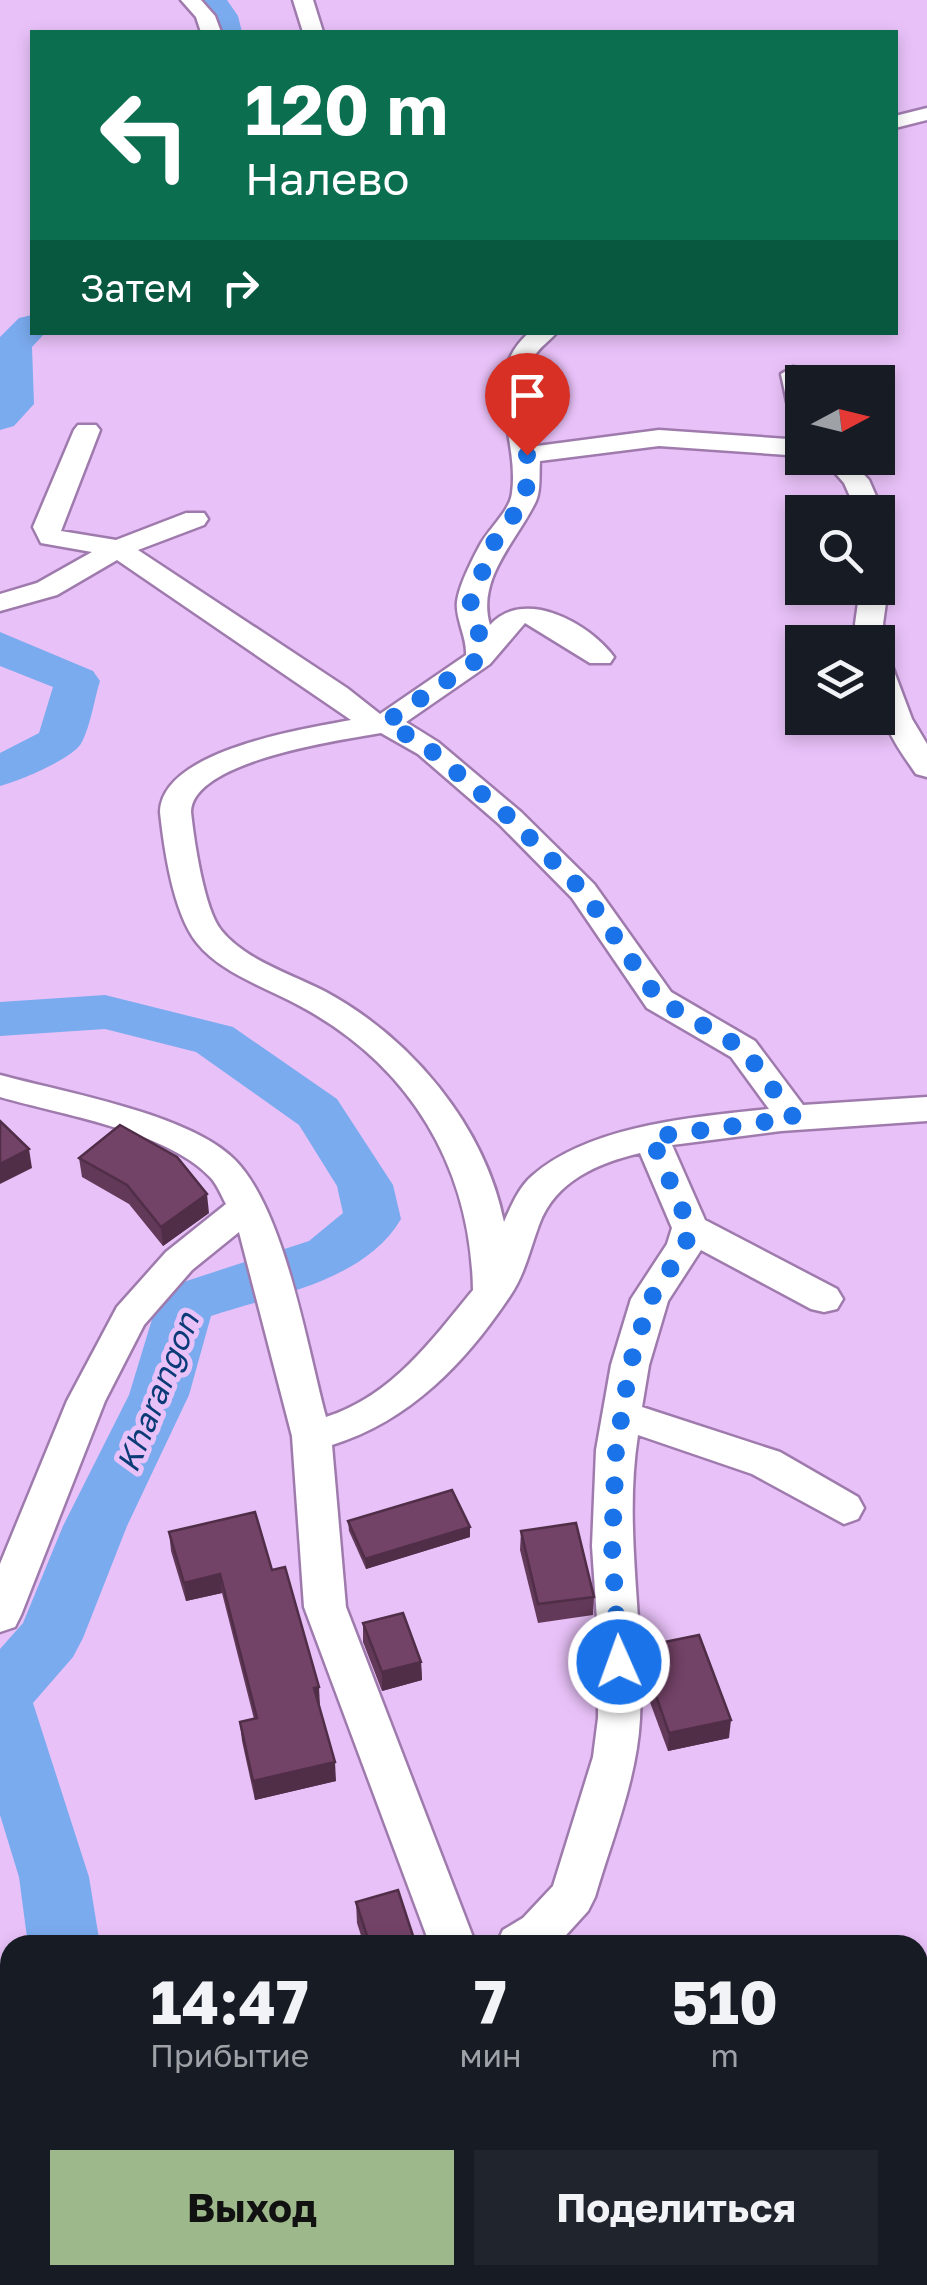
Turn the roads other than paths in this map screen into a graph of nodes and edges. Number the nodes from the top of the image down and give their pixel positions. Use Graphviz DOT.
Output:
graph roads {
  1 [pos="190,0"];
  2 [pos="303,0"];
  3 [pos="210,30"];
  4 [pos="312,30"];
  5 [pos="927,114"];
  6 [pos="898,121"];
  7 [pos="542,335"];
  8 [pos="87,430"];
  9 [pos="785,447"];
  10 [pos="527,455"];
  11 [pos="195,519"];
  12 [pos="118,548"];
  13 [pos="12,600"];
  14 [pos="600,656"];
  15 [pos="480,658"];
  16 [pos="895,713"];
  17 [pos="380,724"];
  18 [pos="927,768"];
  19 [pos="0,1086"];
  20 [pos="927,1109"];
  21 [pos="794,1118"];
  22 [pos="651,1137"];
  23 [pos="250,1213"];
  24 [pos="690,1228"];
  25 [pos="492,1293"];
  26 [pos="824,1299"];
  27 [pos="622,1414"];
  28 [pos="312,1436"];
  29 [pos="844,1508"];
  30 [pos="0,1615"];
  31 [pos="449,1935"];
  32 [pos="534,1935"];
  1 -- 3 [label="street"];
  2 -- 4 [label="street"];
  5 -- 6 [label="street"];
  7 -- 10 [label="street"];
  8 -- 12 [label="street"];
  9 -- 10 [label="street"];
  10 -- 15 [label="street"];
  11 -- 12 [label="street"];
  12 -- 13 [label="street"];
  12 -- 17 [label="street"];
  14 -- 15 [label="street"];
  15 -- 17 [label="street"];
  16 -- 18 [label="street"];
  17 -- 21 [label="street"];
  17 -- 25 [label="street"];
  19 -- 23 [label="street"];
  20 -- 21 [label="street"];
  21 -- 22 [label="street"];
  22 -- 24 [label="street"];
  22 -- 25 [label="street"];
  23 -- 28 [label="street"];
  23 -- 30 [label="street"];
  24 -- 26 [label="street"];
  24 -- 27 [label="street"];
  25 -- 28 [label="street"];
  27 -- 29 [label="street"];
  27 -- 32 [label="street"];
  28 -- 31 [label="street"];
}
